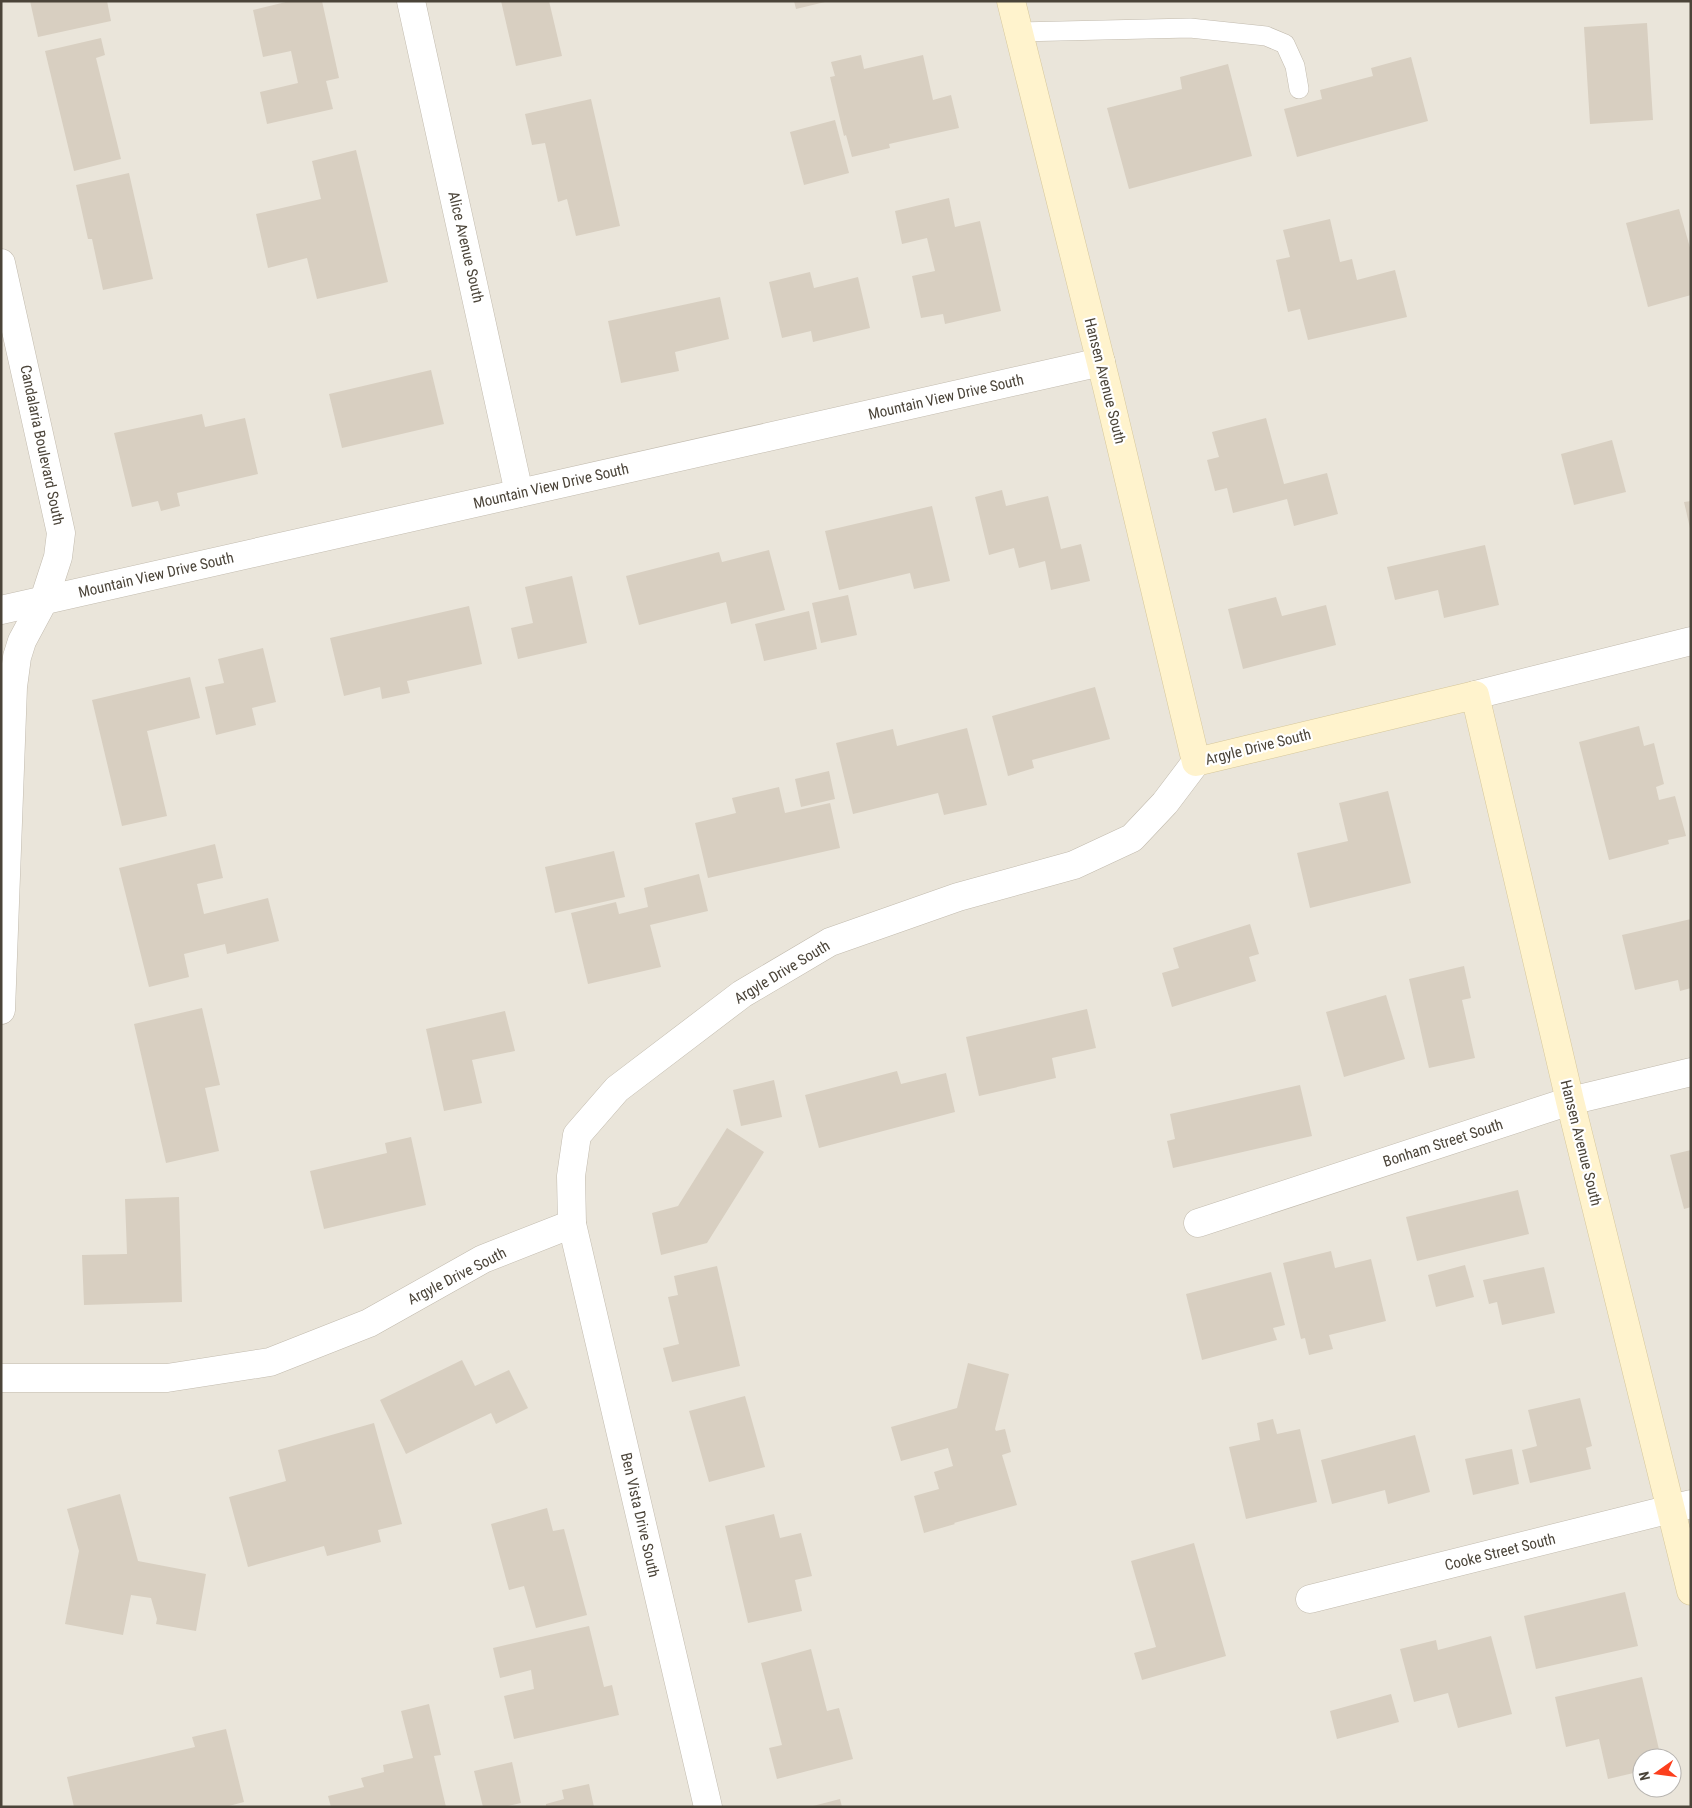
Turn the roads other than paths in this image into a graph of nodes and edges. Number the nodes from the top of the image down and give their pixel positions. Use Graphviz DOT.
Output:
graph roads {
  1 [pos="411,1"];
  2 [pos="1011,1"];
  3 [pos="1018,32"];
  4 [pos="1299,89"];
  5 [pos="1,263"];
  6 [pos="1101,362"];
  7 [pos="519,493"];
  8 [pos="44,600"];
  9 [pos="1,610"];
  10 [pos="1691,641"];
  11 [pos="1475,695"];
  12 [pos="1196,762"];
  13 [pos="1,1010"];
  14 [pos="1691,1072"];
  15 [pos="1570,1101"];
  16 [pos="1198,1223"];
  17 [pos="572,1224"];
  18 [pos="1,1378"];
  19 [pos="1680,1507"];
  20 [pos="1691,1591"];
  21 [pos="1310,1599"];
  22 [pos="708,1807"];
  1 -- 7 [label="street, Alice Avenue South"];
  2 -- 3 [label="street, Hansen Avenue South"];
  3 -- 4 [label="lane"];
  3 -- 6 [label="street, Hansen Avenue South"];
  5 -- 8 [label="street, Candalaria Boulevard South"];
  6 -- 7 [label="street, Mountain View Drive South"];
  6 -- 12 [label="street, Hansen Avenue South"];
  7 -- 8 [label="street, Mountain View Drive South"];
  8 -- 9 [label="street, Mountain View Drive South"];
  8 -- 13 [label="street, Candalaria Boulevard South"];
  10 -- 11 [label="street, Argyle Drive South"];
  11 -- 12 [label="street, Argyle Drive South"];
  11 -- 15 [label="street, Hansen Avenue South"];
  12 -- 17 [label="street, Argyle Drive South"];
  14 -- 15 [label="street, Bonham Street South"];
  15 -- 16 [label="street, Bonham Street South"];
  15 -- 19 [label="street, Hansen Avenue South"];
  17 -- 18 [label="street, Argyle Drive South"];
  17 -- 22 [label="street, Ben Vista Drive South"];
  19 -- 20 [label="street, Hansen Avenue South"];
  19 -- 21 [label="street, Cooke Street South"];
}
